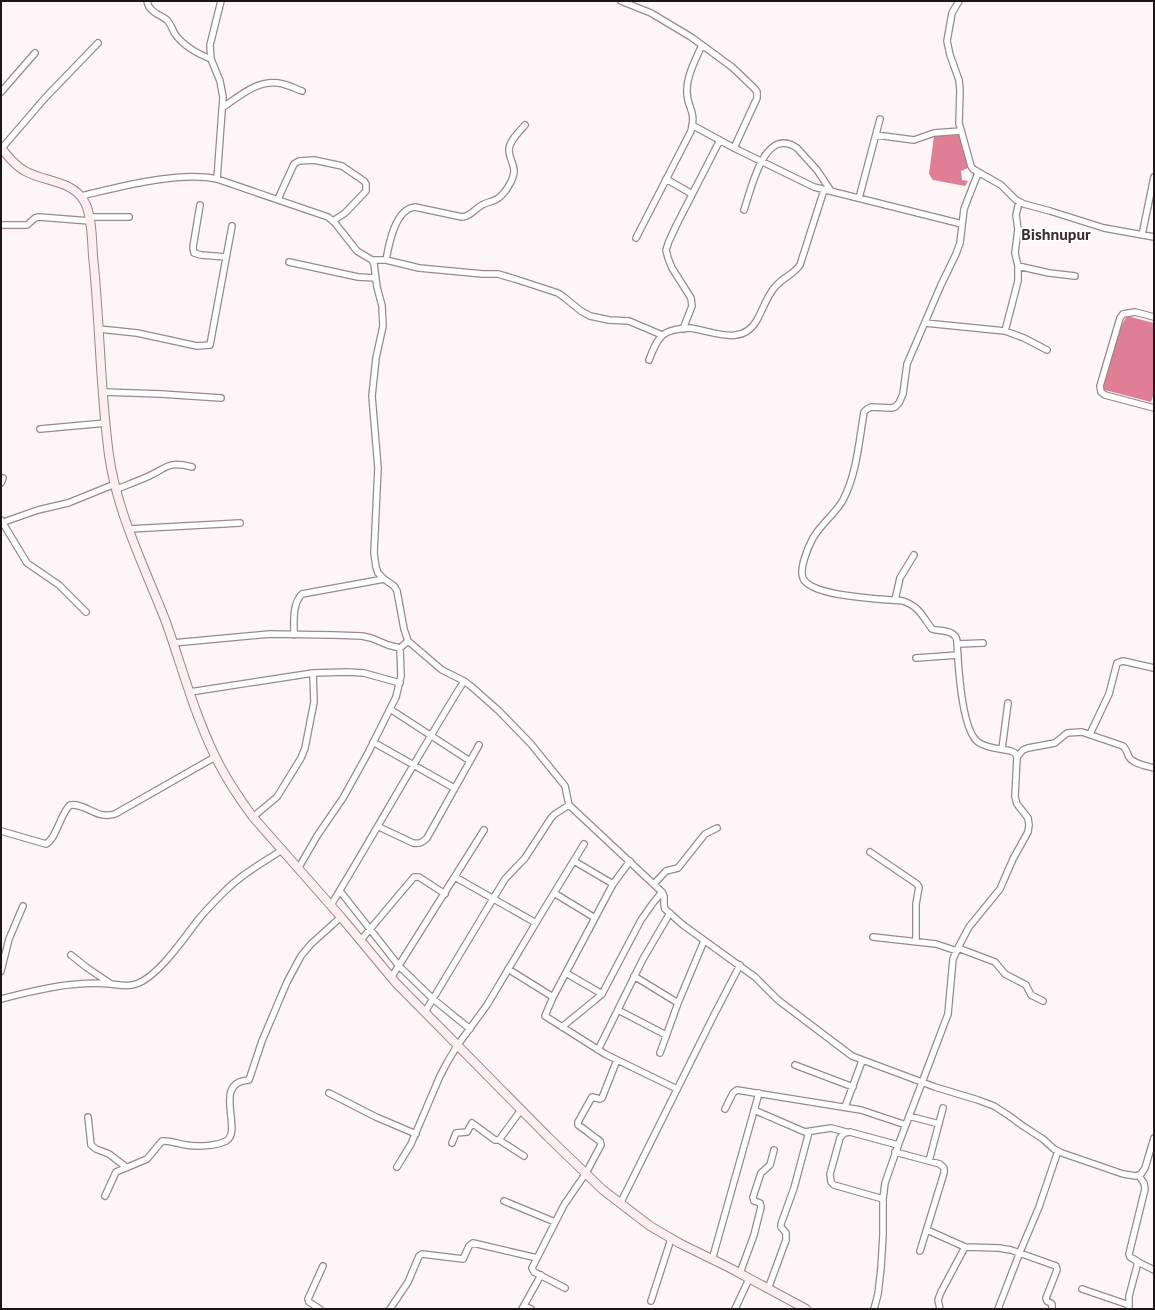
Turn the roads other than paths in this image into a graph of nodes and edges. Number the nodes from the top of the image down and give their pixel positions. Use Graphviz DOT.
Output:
graph roads {
  1 [pos="147,1"];
  2 [pos="221,1"];
  3 [pos="621,1"];
  4 [pos="959,1"];
  5 [pos="98,43"];
  6 [pos="702,45"];
  7 [pos="35,53"];
  8 [pos="211,59"];
  9 [pos="302,91"];
  10 [pos="1,92"];
  11 [pos="223,106"];
  12 [pos="880,119"];
  13 [pos="525,124"];
  14 [pos="692,125"];
  15 [pos="961,130"];
  16 [pos="876,135"];
  17 [pos="720,140"];
  18 [pos="1,148"];
  19 [pos="734,148"];
  20 [pos="761,160"];
  21 [pos="978,173"];
  22 [pos="1154,177"];
  23 [pos="217,179"];
  24 [pos="666,179"];
  25 [pos="824,190"];
  26 [pos="831,191"];
  27 [pos="692,194"];
  28 [pos="81,196"];
  29 [pos="859,198"];
  30 [pos="278,199"];
  31 [pos="1019,202"];
  32 [pos="200,205"];
  33 [pos="744,210"];
  34 [pos="129,217"];
  35 [pos="89,219"];
  36 [pos="333,221"];
  37 [pos="962,224"];
  38 [pos="1,225"];
  39 [pos="232,226"];
  40 [pos="1142,236"];
  41 [pos="1154,237"];
  42 [pos="636,238"];
  43 [pos="226,257"];
  44 [pos="372,260"];
  45 [pos="386,260"];
  46 [pos="289,262"];
  47 [pos="1018,266"];
  48 [pos="1075,276"];
  49 [pos="376,278"];
  50 [pos="1154,317"];
  51 [pos="925,323"];
  52 [pos="99,329"];
  53 [pos="683,329"];
  54 [pos="1005,331"];
  55 [pos="662,335"];
  56 [pos="1047,350"];
  57 [pos="650,360"];
  58 [pos="103,392"];
  59 [pos="221,398"];
  60 [pos="1154,408"];
  61 [pos="106,423"];
  62 [pos="40,429"];
  63 [pos="192,468"];
  64 [pos="116,487"];
  65 [pos="2,522"];
  66 [pos="240,523"];
  67 [pos="129,529"];
  68 [pos="914,555"];
  69 [pos="384,579"];
  70 [pos="894,600"];
  71 [pos="86,612"];
  72 [pos="294,635"];
  73 [pos="408,641"];
  74 [pos="173,643"];
  75 [pos="983,643"];
  76 [pos="958,644"];
  77 [pos="400,648"];
  78 [pos="958,656"];
  79 [pos="916,658"];
  80 [pos="1154,668"];
  81 [pos="313,674"];
  82 [pos="464,681"];
  83 [pos="400,683"];
  84 [pos="190,692"];
  85 [pos="1008,703"];
  86 [pos="390,708"];
  87 [pos="1090,734"];
  88 [pos="431,735"];
  89 [pos="373,742"];
  90 [pos="479,745"];
  91 [pos="1002,749"];
  92 [pos="216,757"];
  93 [pos="1017,757"];
  94 [pos="470,761"];
  95 [pos="414,765"];
  96 [pos="1154,768"];
  97 [pos="454,788"];
  98 [pos="569,806"];
  99 [pos="253,817"];
  100 [pos="379,827"];
  101 [pos="717,828"];
  102 [pos="484,830"];
  103 [pos="1,831"];
  104 [pos="584,844"];
  105 [pos="282,850"];
  106 [pos="870,852"];
  107 [pos="574,860"];
  108 [pos="630,860"];
  109 [pos="298,869"];
  110 [pos="455,877"];
  111 [pos="613,884"];
  112 [pos="654,884"];
  113 [pos="340,891"];
  114 [pos="662,892"];
  115 [pos="554,893"];
  116 [pos="445,894"];
  117 [pos="493,898"];
  118 [pos="22,906"];
  119 [pos="331,906"];
  120 [pos="670,913"];
  121 [pos="341,917"];
  122 [pos="595,918"];
  123 [pos="536,923"];
  124 [pos="369,930"];
  125 [pos="873,937"];
  126 [pos="360,941"];
  127 [pos="704,941"];
  128 [pos="916,942"];
  129 [pos="957,950"];
  130 [pos="71,955"];
  131 [pos="740,965"];
  132 [pos="399,966"];
  133 [pos="508,968"];
  134 [pos="1,971"];
  135 [pos="566,973"];
  136 [pos="634,976"];
  137 [pos="391,978"];
  138 [pos="111,984"];
  139 [pos="602,994"];
  140 [pos="553,997"];
  141 [pos="1,999"];
  142 [pos="433,999"];
  143 [pos="1042,1001"];
  144 [pos="678,1003"];
  145 [pos="618,1010"];
  146 [pos="425,1012"];
  147 [pos="562,1027"];
  148 [pos="470,1029"];
  149 [pos="666,1035"];
  150 [pos="458,1046"];
  151 [pos="598,1050"];
  152 [pos="660,1053"];
  153 [pos="617,1060"];
  154 [pos="862,1061"];
  155 [pos="795,1065"];
  156 [pos="922,1083"];
  157 [pos="853,1087"];
  158 [pos="677,1089"];
  159 [pos="328,1093"];
  160 [pos="759,1093"];
  161 [pos="845,1107"];
  162 [pos="943,1108"];
  163 [pos="725,1109"];
  164 [pos="521,1110"];
  165 [pos="754,1110"];
  166 [pos="909,1116"];
  167 [pos="88,1117"];
  168 [pos="939,1124"];
  169 [pos="906,1125"];
  170 [pos="809,1132"];
  171 [pos="846,1132"];
  172 [pos="416,1134"];
  173 [pos="1154,1138"];
  174 [pos="499,1140"];
  175 [pos="452,1143"];
  176 [pos="898,1145"];
  177 [pos="774,1150"];
  178 [pos="1058,1151"];
  179 [pos="895,1152"];
  180 [pos="524,1156"];
  181 [pos="929,1161"];
  182 [pos="126,1167"];
  183 [pos="397,1167"];
  184 [pos="586,1173"];
  185 [pos="1139,1176"];
  186 [pos="105,1196"];
  187 [pos="883,1198"];
  188 [pos="504,1201"];
  189 [pos="620,1204"];
  190 [pos="556,1222"];
  191 [pos="927,1230"];
  192 [pos="671,1239"];
  193 [pos="965,1247"];
  194 [pos="920,1251"];
  195 [pos="1020,1252"];
  196 [pos="537,1258"];
  197 [pos="712,1260"];
  198 [pos="1136,1261"];
  199 [pos="323,1266"];
  200 [pos="1154,1270"];
  201 [pos="740,1273"];
  202 [pos="541,1275"];
  203 [pos="750,1279"];
  204 [pos="566,1288"];
  205 [pos="768,1289"];
  206 [pos="1082,1289"];
  207 [pos="650,1301"];
  208 [pos="523,1307"];
  209 [pos="1129,1307"];
  210 [pos="320,1309"];
  211 [pos="390,1309"];
  212 [pos="531,1309"];
  213 [pos="735,1309"];
  214 [pos="806,1309"];
  215 [pos="874,1309"];
  216 [pos="940,1309"];
  217 [pos="998,1309"];
  218 [pos="1052,1309"];
  1 -- 8 [label="street"];
  2 -- 8 [label="street"];
  3 -- 6 [label="street"];
  4 -- 15 [label="street"];
  5 -- 18 [label="street"];
  6 -- 14 [label="street"];
  6 -- 19 [label="street"];
  7 -- 10 [label="street"];
  8 -- 11 [label="street"];
  9 -- 11 [label="street"];
  11 -- 23 [label="street"];
  12 -- 16 [label="street"];
  13 -- 45 [label="street"];
  14 -- 17 [label="street"];
  14 -- 24 [label="street"];
  15 -- 16 [label="street"];
  15 -- 21 [label="street"];
  16 -- 29 [label="street"];
  17 -- 19 [label="street"];
  17 -- 27 [label="street"];
  18 -- 28 [label="street"];
  19 -- 20 [label="street"];
  20 -- 25 [label="street"];
  20 -- 26 [label="street"];
  20 -- 33 [label="street"];
  21 -- 31 [label="street"];
  21 -- 37 [label="street"];
  22 -- 40 [label="street"];
  23 -- 28 [label="street"];
  23 -- 30 [label="street"];
  24 -- 27 [label="street"];
  24 -- 42 [label="street"];
  25 -- 26 [label="street"];
  25 -- 53 [label="street"];
  26 -- 29 [label="street"];
  27 -- 53 [label="street"];
  28 -- 35 [label="street"];
  29 -- 37 [label="street"];
  30 -- 36 [label="street"];
  30 -- 36 [label="street"];
  31 -- 40 [label="street"];
  31 -- 47 [label="street"];
  32 -- 43 [label="street"];
  34 -- 35 [label="street"];
  35 -- 38 [label="street"];
  35 -- 52 [label="street"];
  36 -- 44 [label="street"];
  37 -- 51 [label="street"];
  39 -- 43 [label="street"];
  40 -- 41 [label="street"];
  43 -- 52 [label="street"];
  44 -- 45 [label="street"];
  44 -- 49 [label="street"];
  45 -- 55 [label="street"];
  46 -- 49 [label="street"];
  47 -- 48 [label="street"];
  47 -- 54 [label="street"];
  49 -- 69 [label="street"];
  50 -- 60 [label="street"];
  51 -- 54 [label="street"];
  51 -- 70 [label="street"];
  52 -- 58 [label="street"];
  53 -- 55 [label="street"];
  54 -- 56 [label="street"];
  55 -- 57 [label="street"];
  58 -- 59 [label="street"];
  58 -- 61 [label="street"];
  61 -- 62 [label="street"];
  61 -- 64 [label="street"];
  63 -- 64 [label="street"];
  64 -- 65 [label="street"];
  64 -- 67 [label="street"];
  65 -- 71 [label="street"];
  66 -- 67 [label="street"];
  67 -- 74 [label="street"];
  68 -- 70 [label="street"];
  69 -- 72 [label="street"];
  69 -- 73 [label="street"];
  70 -- 76 [label="street"];
  72 -- 74 [label="street"];
  72 -- 77 [label="street"];
  73 -- 77 [label="street"];
  73 -- 82 [label="street"];
  74 -- 84 [label="street"];
  75 -- 76 [label="street"];
  76 -- 78 [label="street"];
  77 -- 83 [label="street"];
  78 -- 79 [label="street"];
  78 -- 91 [label="street"];
  80 -- 87 [label="street"];
  81 -- 83 [label="street"];
  81 -- 84 [label="street"];
  81 -- 99 [label="street"];
  82 -- 88 [label="street"];
  82 -- 98 [label="street"];
  83 -- 86 [label="street"];
  84 -- 92 [label="street"];
  85 -- 91 [label="street"];
  86 -- 88 [label="street"];
  86 -- 89 [label="street"];
  87 -- 93 [label="street"];
  87 -- 96 [label="street"];
  88 -- 94 [label="street"];
  88 -- 95 [label="street"];
  89 -- 95 [label="street"];
  89 -- 109 [label="street"];
  90 -- 94 [label="street"];
  91 -- 93 [label="street"];
  92 -- 99 [label="street"];
  92 -- 103 [label="street"];
  93 -- 129 [label="street"];
  94 -- 97 [label="street"];
  95 -- 97 [label="street"];
  95 -- 100 [label="street"];
  97 -- 100 [label="street"];
  98 -- 108 [label="street"];
  98 -- 117 [label="street"];
  99 -- 105 [label="street"];
  100 -- 113 [label="street"];
  101 -- 112 [label="street"];
  102 -- 110 [label="street"];
  104 -- 107 [label="street"];
  105 -- 109 [label="street"];
  105 -- 138 [label="street"];
  106 -- 128 [label="street"];
  107 -- 111 [label="street"];
  107 -- 115 [label="street"];
  108 -- 111 [label="street"];
  108 -- 112 [label="street"];
  109 -- 119 [label="street"];
  110 -- 116 [label="street"];
  110 -- 117 [label="street"];
  111 -- 122 [label="street"];
  112 -- 114 [label="street"];
  113 -- 119 [label="street"];
  113 -- 124 [label="street"];
  114 -- 120 [label="street"];
  114 -- 139 [label="street"];
  115 -- 122 [label="street"];
  115 -- 123 [label="street"];
  116 -- 124 [label="street"];
  116 -- 132 [label="street"];
  117 -- 123 [label="street"];
  117 -- 142 [label="street"];
  118 -- 134 [label="street"];
  119 -- 121 [label="street"];
  120 -- 127 [label="street"];
  120 -- 136 [label="street"];
  121 -- 126 [label="street"];
  121 -- 182 [label="street"];
  122 -- 135 [label="street"];
  123 -- 133 [label="street"];
  124 -- 126 [label="street"];
  124 -- 132 [label="street"];
  125 -- 128 [label="street"];
  126 -- 137 [label="street"];
  127 -- 131 [label="street"];
  127 -- 144 [label="street"];
  128 -- 129 [label="street"];
  129 -- 143 [label="street"];
  129 -- 156 [label="street"];
  130 -- 138 [label="street"];
  131 -- 154 [label="street"];
  131 -- 158 [label="street"];
  132 -- 137 [label="street"];
  132 -- 142 [label="street"];
  133 -- 140 [label="street"];
  133 -- 148 [label="street"];
  135 -- 139 [label="street"];
  135 -- 140 [label="street"];
  136 -- 144 [label="street"];
  136 -- 145 [label="street"];
  137 -- 146 [label="street"];
  138 -- 141 [label="street"];
  139 -- 147 [label="street"];
  140 -- 147 [label="street"];
  142 -- 146 [label="street"];
  142 -- 148 [label="street"];
  144 -- 149 [label="street"];
  145 -- 149 [label="street"];
  145 -- 151 [label="street"];
  146 -- 150 [label="street"];
  147 -- 151 [label="street"];
  148 -- 150 [label="street"];
  149 -- 152 [label="street"];
  150 -- 164 [label="street"];
  150 -- 172 [label="street"];
  151 -- 153 [label="street"];
  153 -- 158 [label="street"];
  153 -- 184 [label="street"];
  154 -- 156 [label="street"];
  154 -- 157 [label="street"];
  155 -- 157 [label="street"];
  156 -- 166 [label="street"];
  156 -- 178 [label="street"];
  157 -- 161 [label="street"];
  158 -- 189 [label="street"];
  159 -- 172 [label="street"];
  160 -- 161 [label="street"];
  160 -- 163 [label="street"];
  160 -- 165 [label="street"];
  161 -- 169 [label="street"];
  162 -- 168 [label="street"];
  164 -- 174 [label="street"];
  164 -- 184 [label="street"];
  165 -- 170 [label="street"];
  165 -- 197 [label="street"];
  166 -- 168 [label="street"];
  166 -- 169 [label="street"];
  167 -- 182 [label="street"];
  168 -- 181 [label="street"];
  169 -- 176 [label="street"];
  170 -- 171 [label="street"];
  170 -- 205 [label="street"];
  171 -- 176 [label="street"];
  171 -- 187 [label="street"];
  172 -- 183 [label="street"];
  173 -- 185 [label="street"];
  174 -- 175 [label="street"];
  174 -- 180 [label="street"];
  176 -- 179 [label="street"];
  177 -- 201 [label="street"];
  178 -- 185 [label="street"];
  178 -- 195 [label="street"];
  179 -- 181 [label="street"];
  179 -- 187 [label="street"];
  181 -- 191 [label="street"];
  182 -- 186 [label="street"];
  184 -- 189 [label="street"];
  184 -- 190 [label="street"];
  185 -- 198 [label="street"];
  187 -- 215 [label="street"];
  188 -- 190 [label="street"];
  189 -- 192 [label="street"];
  190 -- 196 [label="street"];
  191 -- 193 [label="street"];
  191 -- 194 [label="street"];
  192 -- 197 [label="street"];
  192 -- 207 [label="street"];
  193 -- 195 [label="street"];
  193 -- 216 [label="street"];
  195 -- 217 [label="street"];
  195 -- 218 [label="street"];
  196 -- 202 [label="street"];
  196 -- 211 [label="street"];
  197 -- 201 [label="street"];
  198 -- 200 [label="street"];
  198 -- 209 [label="street"];
  199 -- 210 [label="street"];
  201 -- 203 [label="street"];
  202 -- 204 [label="street"];
  202 -- 208 [label="street"];
  203 -- 205 [label="street"];
  203 -- 213 [label="street"];
  205 -- 214 [label="street"];
  206 -- 209 [label="street"];
  208 -- 212 [label="street"];
}
